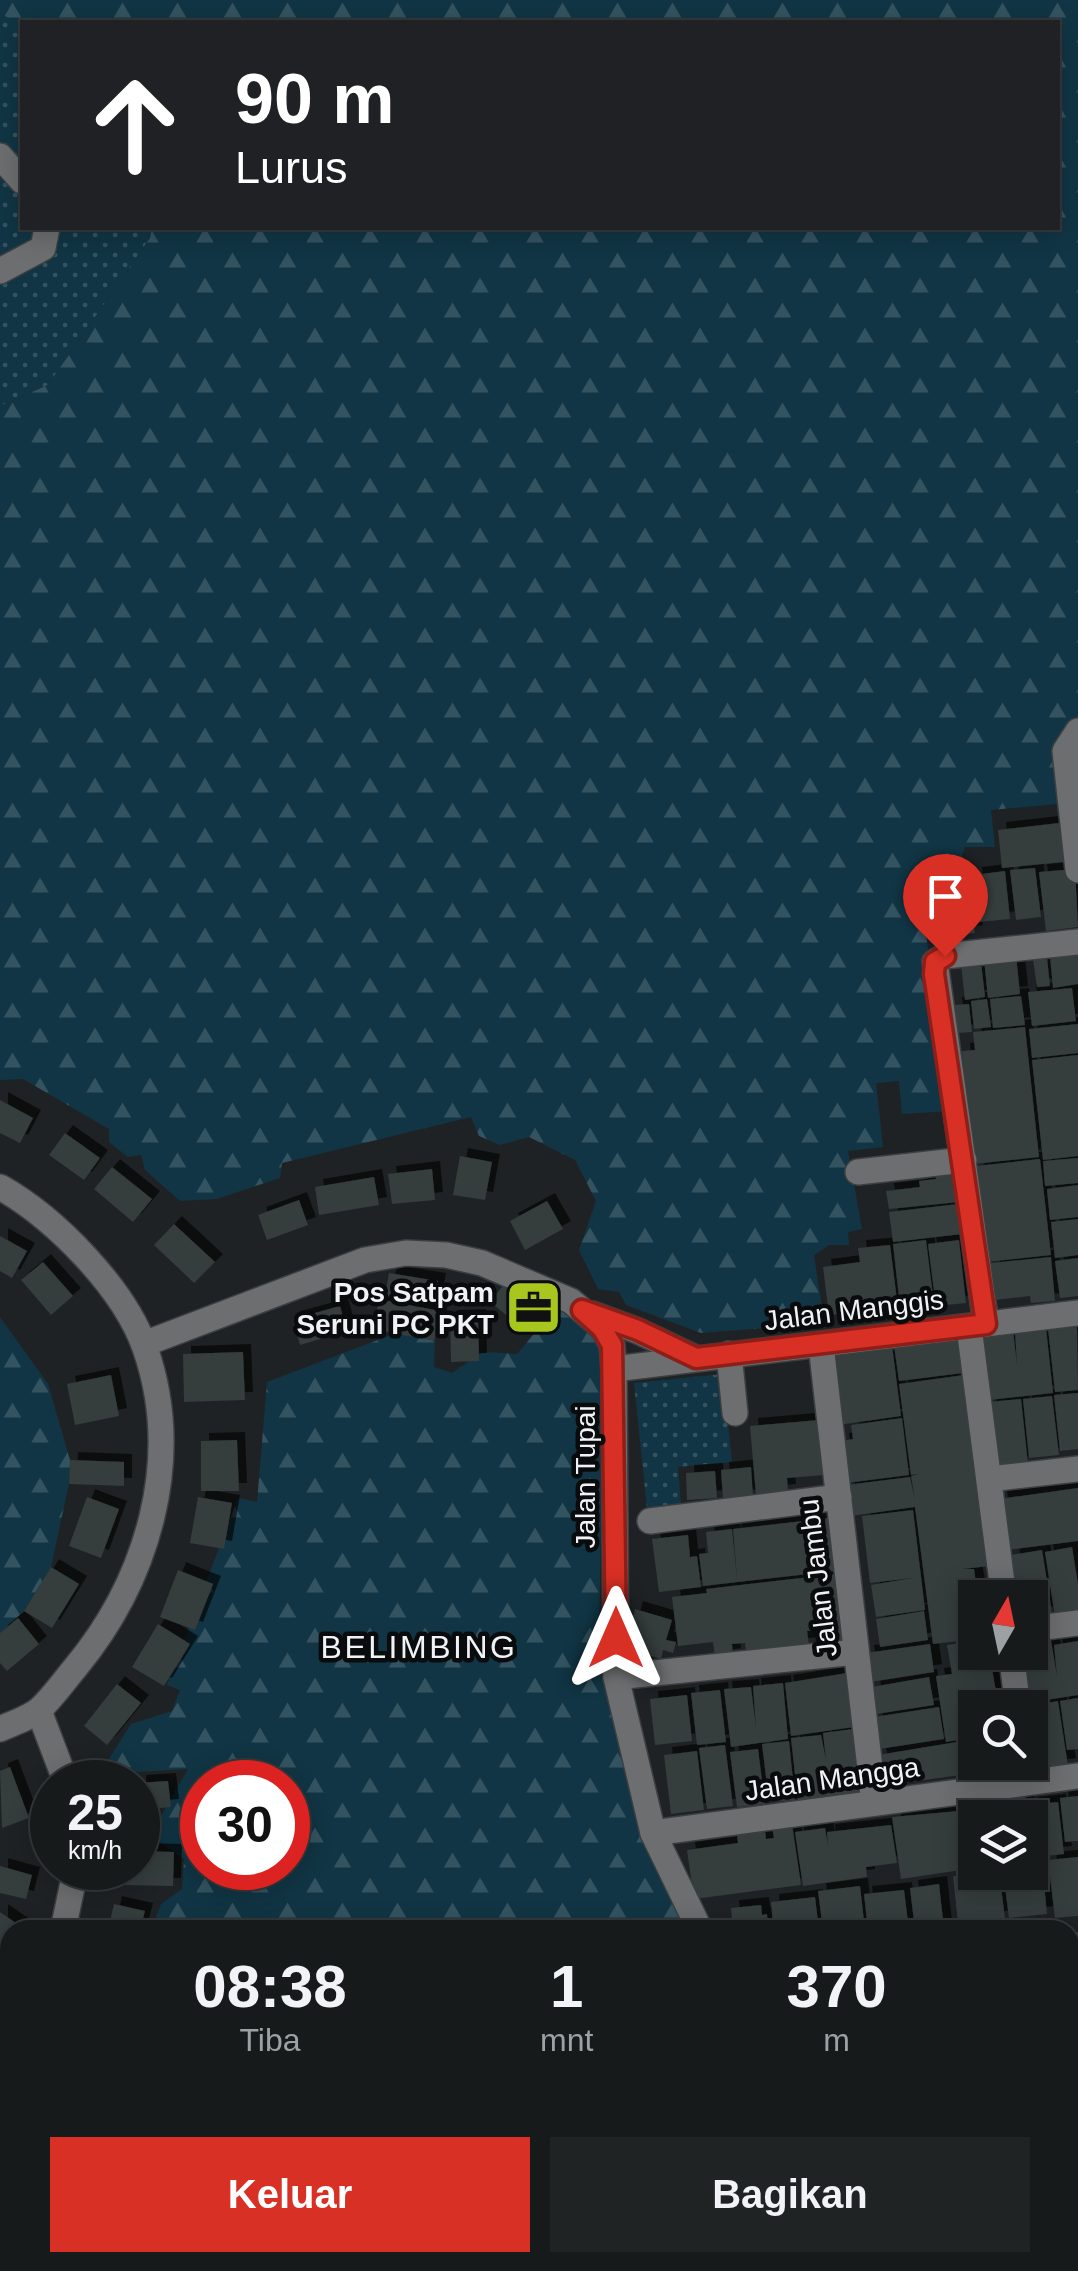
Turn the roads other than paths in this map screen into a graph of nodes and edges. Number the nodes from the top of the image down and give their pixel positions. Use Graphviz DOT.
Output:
graph roads {
  1 [pos="0,156"];
  2 [pos="20,179"];
  3 [pos="47,230"];
  4 [pos="0,271"];
  5 [pos="1078,731"];
  6 [pos="1076,836"];
  7 [pos="1078,870"];
  8 [pos="1078,942"];
  9 [pos="964,1160"];
  10 [pos="858,1172"];
  11 [pos="0,1187"];
  12 [pos="582,1310"];
  13 [pos="1078,1313"];
  14 [pos="978,1325"];
  15 [pos="144,1344"];
  16 [pos="821,1345"];
  17 [pos="729,1354"];
  18 [pos="696,1358"];
  19 [pos="614,1368"];
  20 [pos="735,1413"];
  21 [pos="1078,1470"];
  22 [pos="989,1480"];
  23 [pos="838,1497"];
  24 [pos="650,1521"];
  25 [pos="1002,1580"];
  26 [pos="1078,1623"];
  27 [pos="1048,1627"];
  28 [pos="856,1652"];
  29 [pos="616,1676"];
  30 [pos="39,1710"];
  31 [pos="0,1729"];
  32 [pos="58,1760"];
  33 [pos="1048,1774"];
  34 [pos="1078,1776"];
  35 [pos="988,1780"];
  36 [pos="874,1804"];
  37 [pos="654,1833"];
  38 [pos="73,1890"];
  39 [pos="66,1920"];
  40 [pos="695,1920"];
  1 -- 2 [label="street"];
  3 -- 4 [label="street"];
  5 -- 6 [label="street"];
  6 -- 7 [label="street"];
  8 -- 9 [label="street"];
  9 -- 10 [label="street"];
  9 -- 14 [label="street"];
  11 -- 15 [label="street"];
  12 -- 15 [label="street"];
  12 -- 18 [label="street"];
  12 -- 19 [label="street"];
  13 -- 14 [label="street, Jalan Manggis"];
  14 -- 16 [label="street, Jalan Manggis"];
  14 -- 22 [label="street"];
  15 -- 30 [label="street"];
  16 -- 17 [label="street, Jalan Manggis"];
  16 -- 23 [label="street, Jalan Jambu"];
  17 -- 18 [label="street, Jalan Manggis"];
  17 -- 20 [label="street"];
  18 -- 19 [label="street, Jalan Manggis"];
  19 -- 29 [label="street, Jalan Tupai"];
  21 -- 22 [label="street"];
  22 -- 25 [label="street"];
  23 -- 24 [label="street"];
  23 -- 28 [label="street, Jalan Jambu"];
  26 -- 27 [label="street"];
  28 -- 29 [label="street"];
  28 -- 36 [label="street, Jalan Jambu"];
  29 -- 37 [label="street, Jalan Tupai"];
  30 -- 31 [label="street"];
  30 -- 32 [label="street"];
  33 -- 34 [label="street, Jalan Mangga"];
  35 -- 36 [label="street, Jalan Mangga"];
  36 -- 37 [label="street, Jalan Mangga"];
  37 -- 40 [label="street, Jalan Tupai"];
  38 -- 39 [label="street"];
}
